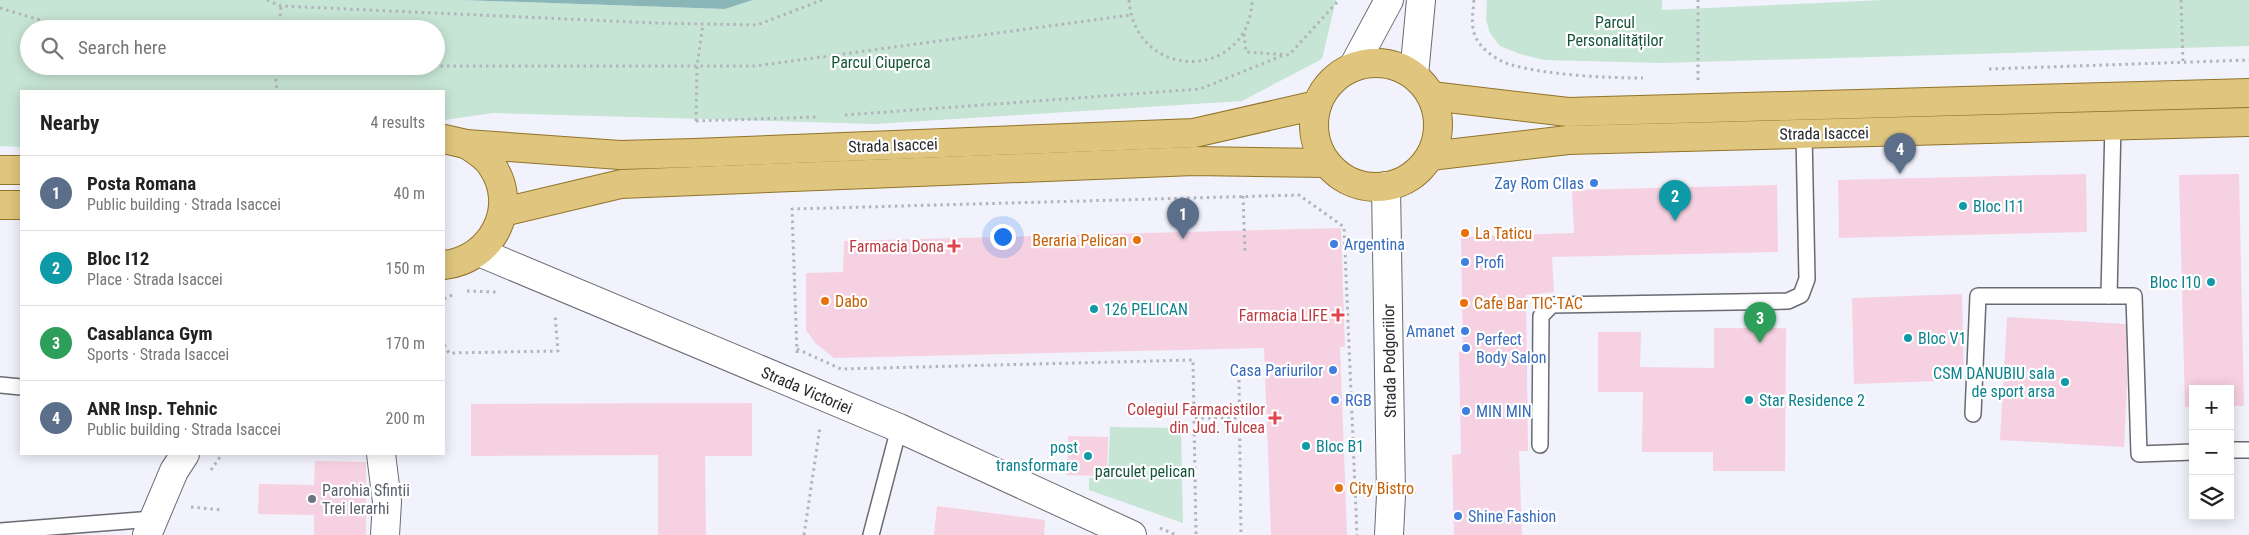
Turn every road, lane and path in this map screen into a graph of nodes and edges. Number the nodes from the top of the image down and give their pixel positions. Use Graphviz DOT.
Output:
graph roads {
  1 [pos="267,0"];
  2 [pos="822,0"];
  3 [pos="1129,0"];
  4 [pos="1252,0"];
  5 [pos="1339,0"];
  6 [pos="1389,0"];
  7 [pos="1421,0"];
  8 [pos="1474,0"];
  9 [pos="1698,0"];
  10 [pos="2181,0"];
  11 [pos="281,6"];
  12 [pos="0,8"];
  13 [pos="1130,15"];
  14 [pos="40,20"];
  15 [pos="279,20"];
  16 [pos="702,24"];
  17 [pos="1244,33"];
  18 [pos="1284,55"];
  19 [pos="2249,60"];
  20 [pos="2183,62"];
  21 [pos="445,66"];
  22 [pos="697,66"];
  23 [pos="1353,67"];
  24 [pos="1985,69"];
  25 [pos="275,75"];
  26 [pos="1414,75"];
  27 [pos="1652,78"];
  28 [pos="1708,78"];
  29 [pos="1688,79"];
  30 [pos="1698,79"];
  31 [pos="277,90"];
  32 [pos="2249,93"];
  33 [pos="1431,96"];
  34 [pos="1316,105"];
  35 [pos="1697,108"];
  36 [pos="824,116"];
  37 [pos="844,116"];
  38 [pos="696,121"];
  39 [pos="2249,122"];
  40 [pos="2113,124"];
  41 [pos="1804,134"];
  42 [pos="455,141"];
  43 [pos="694,153"];
  44 [pos="1430,156"];
  45 [pos="1326,163"];
  46 [pos="0,170"];
  47 [pos="20,170"];
  48 [pos="1386,186"];
  49 [pos="1243,196"];
  50 [pos="0,204"];
  51 [pos="20,205"];
  52 [pos="503,212"];
  53 [pos="479,252"];
  54 [pos="1245,252"];
  55 [pos="445,265"];
  56 [pos="2109,296"];
  57 [pos="554,307"];
  58 [pos="445,347"];
  59 [pos="797,348"];
  60 [pos="797,356"];
  61 [pos="1239,380"];
  62 [pos="0,385"];
  63 [pos="20,387"];
  64 [pos="1973,414"];
  65 [pos="1195,418"];
  66 [pos="1239,418"];
  67 [pos="821,423"];
  68 [pos="899,428"];
  69 [pos="1540,445"];
  70 [pos="2234,450"];
  71 [pos="2249,450"];
  72 [pos="2189,452"];
  73 [pos="183,455"];
  74 [pos="381,455"];
  75 [pos="188,507"];
  76 [pos="222,510"];
  77 [pos="150,527"];
  78 [pos="0,531"];
  79 [pos="385,535"];
  80 [pos="804,535"];
  81 [pos="871,535"];
  82 [pos="1132,535"];
  83 [pos="1196,535"];
  84 [pos="1241,535"];
  85 [pos="1357,535"];
  86 [pos="1389,535"];
  1 -- 11 [label="path"];
  2 -- 16 [label="path"];
  3 -- 13 [label="path"];
  4 -- 17 [label="path"];
  5 -- 18 [label="path"];
  6 -- 23 [label="street"];
  7 -- 26 [label="street"];
  8 -- 27 [label="path"];
  9 -- 30 [label="path"];
  10 -- 20 [label="path"];
  11 -- 15 [label="path"];
  11 -- 16 [label="path"];
  12 -- 14 [label="path"];
  13 -- 17 [label="path"];
  13 -- 22 [label="path"];
  16 -- 22 [label="path"];
  17 -- 18 [label="path"];
  18 -- 37 [label="path"];
  19 -- 20 [label="path"];
  20 -- 24 [label="path"];
  21 -- 22 [label="path"];
  22 -- 38 [label="path"];
  23 -- 26 [label="main road"];
  23 -- 34 [label="main road"];
  25 -- 31 [label="path"];
  26 -- 33 [label="main road"];
  28 -- 30 [label="path"];
  29 -- 30 [label="path"];
  30 -- 35 [label="path"];
  32 -- 35 [label="main road, Strada Isaccei"];
  33 -- 35 [label="main road, Strada Isaccei"];
  33 -- 44 [label="main road"];
  34 -- 43 [label="main road, Strada Isaccei"];
  34 -- 45 [label="main road"];
  36 -- 38 [label="path"];
  38 -- 43 [label="path"];
  39 -- 40 [label="main road, Strada Isaccei"];
  40 -- 41 [label="main road, Strada Isaccei"];
  40 -- 56 [label="lane"];
  41 -- 44 [label="main road, Strada Isaccei"];
  41 -- 69 [label="lane"];
  42 -- 43 [label="main road, Strada Isaccei"];
  42 -- 52 [label="main road, Strada Isaccei"];
  44 -- 48 [label="main road"];
  45 -- 48 [label="main road"];
  45 -- 52 [label="main road, Strada Isaccei"];
  46 -- 47 [label="main road"];
  48 -- 86 [label="street, Strada Podgoriilor"];
  49 -- 54 [label="path"];
  49 -- 59 [label="path"];
  49 -- 85 [label="path"];
  50 -- 51 [label="main road"];
  52 -- 53 [label="main road, Strada Isaccei"];
  53 -- 55 [label="main road, Strada Isaccei"];
  53 -- 68 [label="street, Strada Victoriei"];
  56 -- 64 [label="lane"];
  56 -- 72 [label="lane"];
  57 -- 58 [label="path"];
  59 -- 60 [label="path"];
  59 -- 65 [label="path"];
  61 -- 84 [label="path"];
  62 -- 63 [label="lane"];
  65 -- 66 [label="path"];
  65 -- 83 [label="path"];
  67 -- 80 [label="path"];
  68 -- 81 [label="lane"];
  68 -- 82 [label="street, Strada Victoriei"];
  70 -- 71 [label="lane"];
  73 -- 77 [label="street"];
  74 -- 79 [label="street"];
  75 -- 76 [label="path"];
  77 -- 78 [label="lane"];
}
